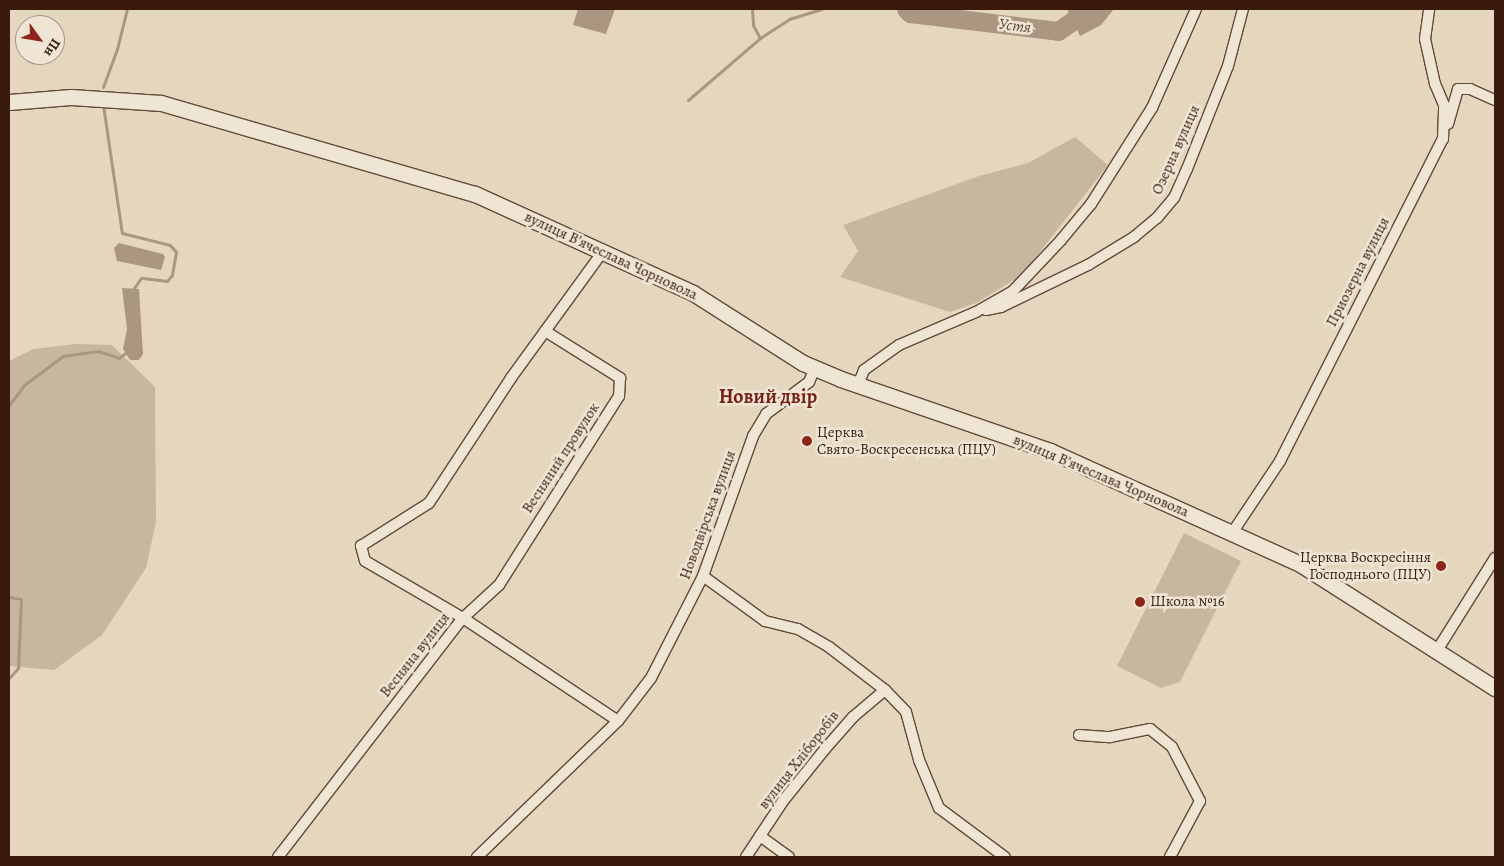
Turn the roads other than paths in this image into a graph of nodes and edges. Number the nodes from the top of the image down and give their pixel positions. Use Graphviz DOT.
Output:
graph roads {
  1 [pos="1196,9"];
  2 [pos="1243,9"];
  3 [pos="1430,9"];
  4 [pos="1495,100"];
  5 [pos="9,102"];
  6 [pos="1443,139"];
  7 [pos="604,250"];
  8 [pos="976,312"];
  9 [pos="545,331"];
  10 [pos="815,368"];
  11 [pos="858,385"];
  12 [pos="1232,533"];
  13 [pos="1495,558"];
  14 [pos="703,576"];
  15 [pos="463,618"];
  16 [pos="1436,652"];
  17 [pos="1495,688"];
  18 [pos="885,690"];
  19 [pos="618,721"];
  20 [pos="1079,735"];
  21 [pos="760,836"];
  22 [pos="278,857"];
  23 [pos="477,857"];
  24 [pos="746,857"];
  25 [pos="790,857"];
  26 [pos="1005,857"];
  27 [pos="1170,857"];
  1 -- 8 [label="street"];
  2 -- 8 [label="street, Озерна вулиця"];
  3 -- 6 [label="street, Приозерна вулиця"];
  4 -- 6 [label="street"];
  5 -- 7 [label="main road, вулиця Вʼячеслава Чорновола"];
  6 -- 12 [label="street, Приозерна вулиця"];
  7 -- 9 [label="street, Весняна вулиця"];
  7 -- 10 [label="main road, вулиця Вʼячеслава Чорновола"];
  8 -- 11 [label="street"];
  9 -- 15 [label="street, Весняний провулок"];
  9 -- 15 [label="street, Весняна вулиця"];
  10 -- 11 [label="main road, вулиця Вʼячеслава Чорновола"];
  10 -- 14 [label="street, Новодвірська вулиця"];
  11 -- 12 [label="main road, вулиця Вʼячеслава Чорновола"];
  12 -- 16 [label="main road, вулиця Вʼячеслава Чорновола"];
  13 -- 16 [label="street"];
  14 -- 18 [label="street"];
  14 -- 19 [label="street, Новодвірська вулиця"];
  15 -- 19 [label="street"];
  15 -- 22 [label="street, Весняна вулиця"];
  16 -- 17 [label="main road, вулиця Вʼячеслава Чорновола"];
  18 -- 21 [label="street, вулиця Хліборобів"];
  18 -- 26 [label="street"];
  19 -- 23 [label="street, Новодвірська вулиця"];
  20 -- 27 [label="street"];
  21 -- 24 [label="street, вулиця Хліборобів"];
  21 -- 25 [label="street"];
}
